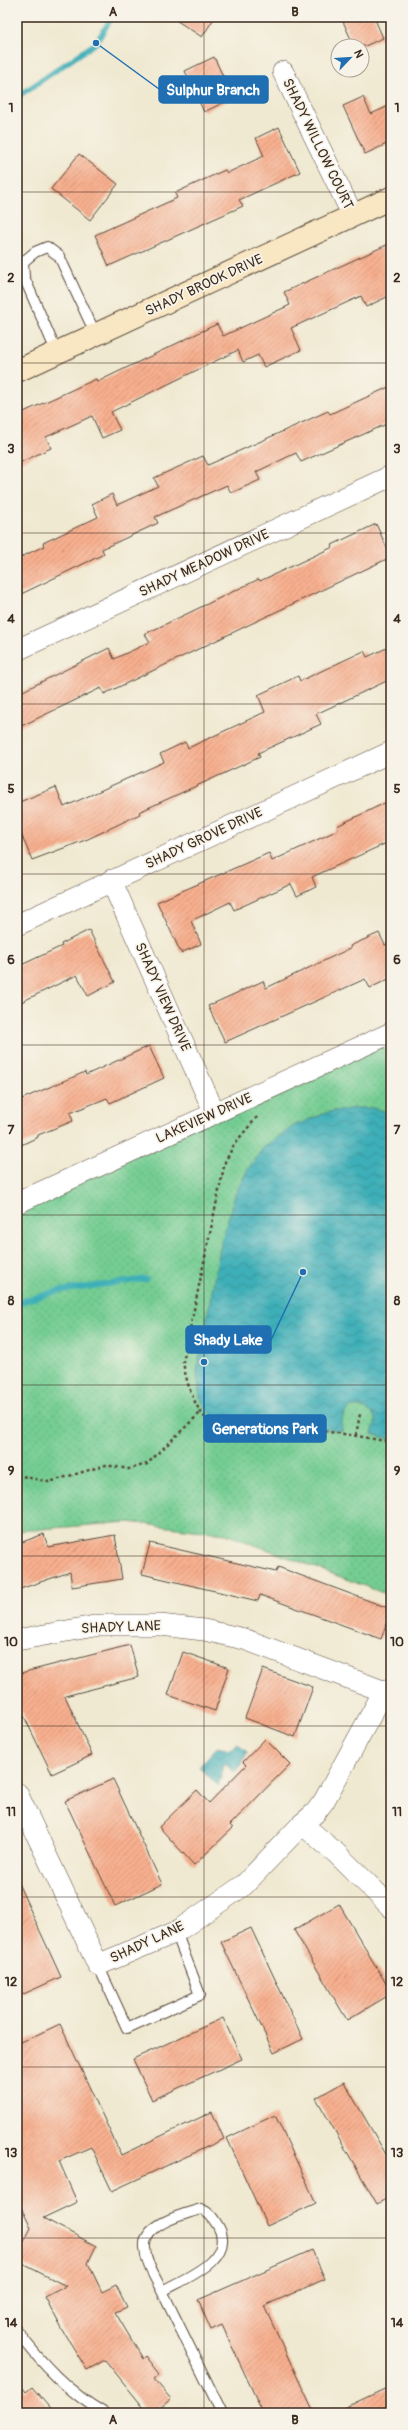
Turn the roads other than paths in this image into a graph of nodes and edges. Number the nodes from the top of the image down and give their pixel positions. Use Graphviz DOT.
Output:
graph roads {
  1 [pos="283,72"];
  2 [pos="391,198"];
  3 [pos="353,216"];
  4 [pos="96,335"];
  5 [pos="56,353"];
  6 [pos="17,371"];
  7 [pos="391,476"];
  8 [pos="17,650"];
  9 [pos="391,752"];
  10 [pos="111,880"];
  11 [pos="17,925"];
  12 [pos="391,1033"];
  13 [pos="215,1114"];
  14 [pos="17,1203"];
  15 [pos="17,1640"];
  16 [pos="387,1693"];
  17 [pos="17,1793"];
  18 [pos="302,1824"];
  19 [pos="391,1907"];
  20 [pos="176,1932"];
  21 [pos="98,1965"];
  22 [pos="162,2291"];
  23 [pos="17,2331"];
  24 [pos="104,2413"];
  25 [pos="222,2413"];
  1 -- 3 [label="street, SHADY WILLOW COURT"];
  2 -- 3 [label="street, SHADY BROOK DRIVE"];
  3 -- 4 [label="street, SHADY BROOK DRIVE"];
  4 -- 5 [label="street, SHADY BROOK DRIVE"];
  4 -- 5 [label="lane"];
  5 -- 6 [label="street, SHADY BROOK DRIVE"];
  7 -- 8 [label="street, SHADY MEADOW DRIVE"];
  9 -- 10 [label="street, SHADY GROVE DRIVE"];
  10 -- 11 [label="street, SHADY GROVE DRIVE"];
  10 -- 13 [label="street, SHADY VIEW DRIVE"];
  12 -- 13 [label="street, LAKEVIEW DRIVE"];
  13 -- 14 [label="street, LAKEVIEW DRIVE"];
  15 -- 16 [label="street, SHADY LANE"];
  16 -- 18 [label="street, SHADY LANE"];
  17 -- 21 [label="street, SHADY LANE"];
  18 -- 19 [label="street"];
  18 -- 20 [label="street, SHADY LANE"];
  20 -- 21 [label="street, SHADY LANE"];
  20 -- 21 [label="lane"];
  22 -- 22 [label="lane"];
  22 -- 25 [label="lane"];
  23 -- 24 [label="lane"];
}
